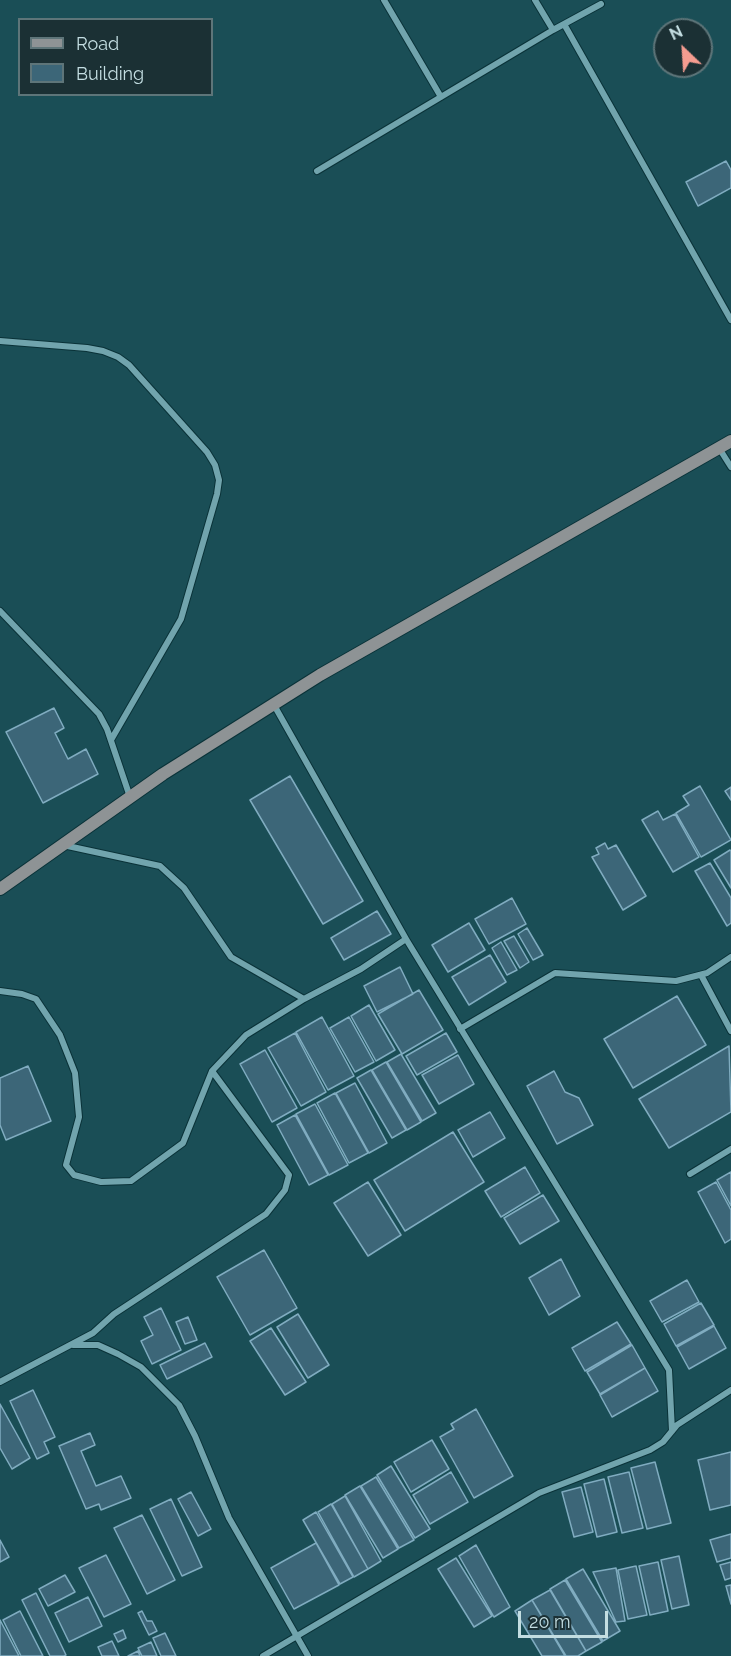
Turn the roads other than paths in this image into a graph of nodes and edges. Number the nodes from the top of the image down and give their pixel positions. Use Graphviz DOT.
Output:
graph roads {
  1 [pos="384,0"];
  2 [pos="535,0"];
  3 [pos="601,4"];
  4 [pos="564,24"];
  5 [pos="553,30"];
  6 [pos="441,97"];
  7 [pos="317,171"];
  8 [pos="731,320"];
  9 [pos="0,341"];
  10 [pos="731,441"];
  11 [pos="720,448"];
  12 [pos="731,467"];
  13 [pos="1,613"];
  14 [pos="273,704"];
  15 [pos="111,740"];
  16 [pos="130,797"];
  17 [pos="62,844"];
  18 [pos="0,889"];
  19 [pos="405,939"];
  20 [pos="731,957"];
  21 [pos="701,975"];
  22 [pos="0,991"];
  23 [pos="304,999"];
  24 [pos="460,1029"];
  25 [pos="731,1031"];
  26 [pos="212,1071"];
  27 [pos="731,1149"];
  28 [pos="690,1174"];
  29 [pos="73,1345"];
  30 [pos="0,1382"];
  31 [pos="731,1390"];
  32 [pos="672,1431"];
  33 [pos="296,1636"];
  34 [pos="263,1656"];
  35 [pos="308,1656"];
  1 -- 6 [label="street"];
  2 -- 5 [label="street"];
  3 -- 4 [label="street"];
  4 -- 5 [label="street"];
  4 -- 8 [label="street"];
  5 -- 6 [label="street"];
  6 -- 7 [label="street"];
  9 -- 15 [label="street"];
  10 -- 11 [label="street"];
  11 -- 12 [label="street"];
  11 -- 14 [label="street"];
  13 -- 15 [label="street"];
  14 -- 16 [label="street"];
  14 -- 19 [label="street"];
  15 -- 16 [label="street"];
  16 -- 17 [label="street"];
  17 -- 18 [label="street"];
  17 -- 23 [label="street"];
  19 -- 23 [label="street"];
  19 -- 24 [label="street"];
  20 -- 21 [label="street"];
  21 -- 24 [label="street"];
  21 -- 25 [label="street"];
  22 -- 26 [label="street"];
  23 -- 26 [label="street"];
  24 -- 32 [label="street"];
  26 -- 29 [label="street"];
  27 -- 28 [label="street"];
  29 -- 30 [label="street"];
  29 -- 33 [label="street"];
  31 -- 32 [label="street"];
  32 -- 33 [label="street"];
  33 -- 34 [label="street"];
  33 -- 35 [label="street"];
}
